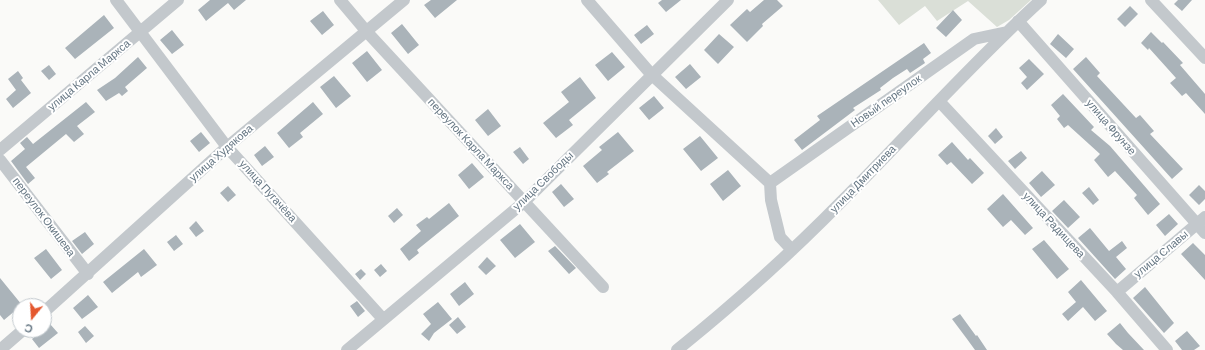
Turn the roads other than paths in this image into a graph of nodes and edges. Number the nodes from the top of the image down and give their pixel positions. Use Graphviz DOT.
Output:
graph roads {
  1 [pos="116,0"];
  2 [pos="178,0"];
  3 [pos="340,0"];
  4 [pos="404,0"];
  5 [pos="587,0"];
  6 [pos="728,0"];
  7 [pos="1041,0"];
  8 [pos="1150,0"];
  9 [pos="1018,22"];
  10 [pos="140,32"];
  11 [pos="367,32"];
  12 [pos="1007,32"];
  13 [pos="1205,58"];
  14 [pos="651,74"];
  15 [pos="938,101"];
  16 [pos="227,147"];
  17 [pos="0,150"];
  18 [pos="0,160"];
  19 [pos="770,183"];
  20 [pos="524,202"];
  21 [pos="1201,220"];
  22 [pos="1205,233"];
  23 [pos="792,250"];
  24 [pos="88,274"];
  25 [pos="603,288"];
  26 [pos="1117,292"];
  27 [pos="52,305"];
  28 [pos="383,319"];
  29 [pos="14,338"];
  30 [pos="0,350"];
  31 [pos="347,350"];
  32 [pos="677,350"];
  33 [pos="1167,350"];
  1 -- 10 [label="street, улица Пугачёва"];
  2 -- 10 [label="street, улица Карла Маркса"];
  3 -- 11 [label="street, переулок Карла Маркса"];
  4 -- 11 [label="street, улица Худякова"];
  5 -- 14 [label="street"];
  6 -- 14 [label="street, улица Свободы"];
  7 -- 9 [label="street, улица Дмитриева"];
  8 -- 13 [label="street"];
  9 -- 12 [label="street, улица Дмитриева"];
  9 -- 21 [label="street, улица Фрунзе"];
  10 -- 16 [label="street, улица Пугачёва"];
  10 -- 17 [label="street, улица Карла Маркса"];
  11 -- 16 [label="street, улица Худякова"];
  11 -- 20 [label="street, переулок Карла Маркса"];
  12 -- 15 [label="street, улица Дмитриева"];
  12 -- 19 [label="street, Новый переулок"];
  14 -- 19 [label="street"];
  14 -- 20 [label="street, улица Свободы"];
  15 -- 23 [label="street, улица Дмитриева"];
  15 -- 26 [label="street, улица Радищева"];
  16 -- 24 [label="street, улица Худякова"];
  16 -- 28 [label="street, улица Пугачёва"];
  18 -- 24 [label="street, переулок Окишева"];
  19 -- 23 [label="street"];
  20 -- 25 [label="street, переулок Карла Маркса"];
  20 -- 28 [label="street, улица Свободы"];
  21 -- 22 [label="street, улица Фрунзе"];
  21 -- 26 [label="street, улица Славы"];
  23 -- 32 [label="street, улица Дмитриева"];
  24 -- 27 [label="street, улица Худякова"];
  26 -- 33 [label="street, улица Радищева"];
  28 -- 31 [label="street, улица Свободы"];
  29 -- 30 [label="street"];
}
